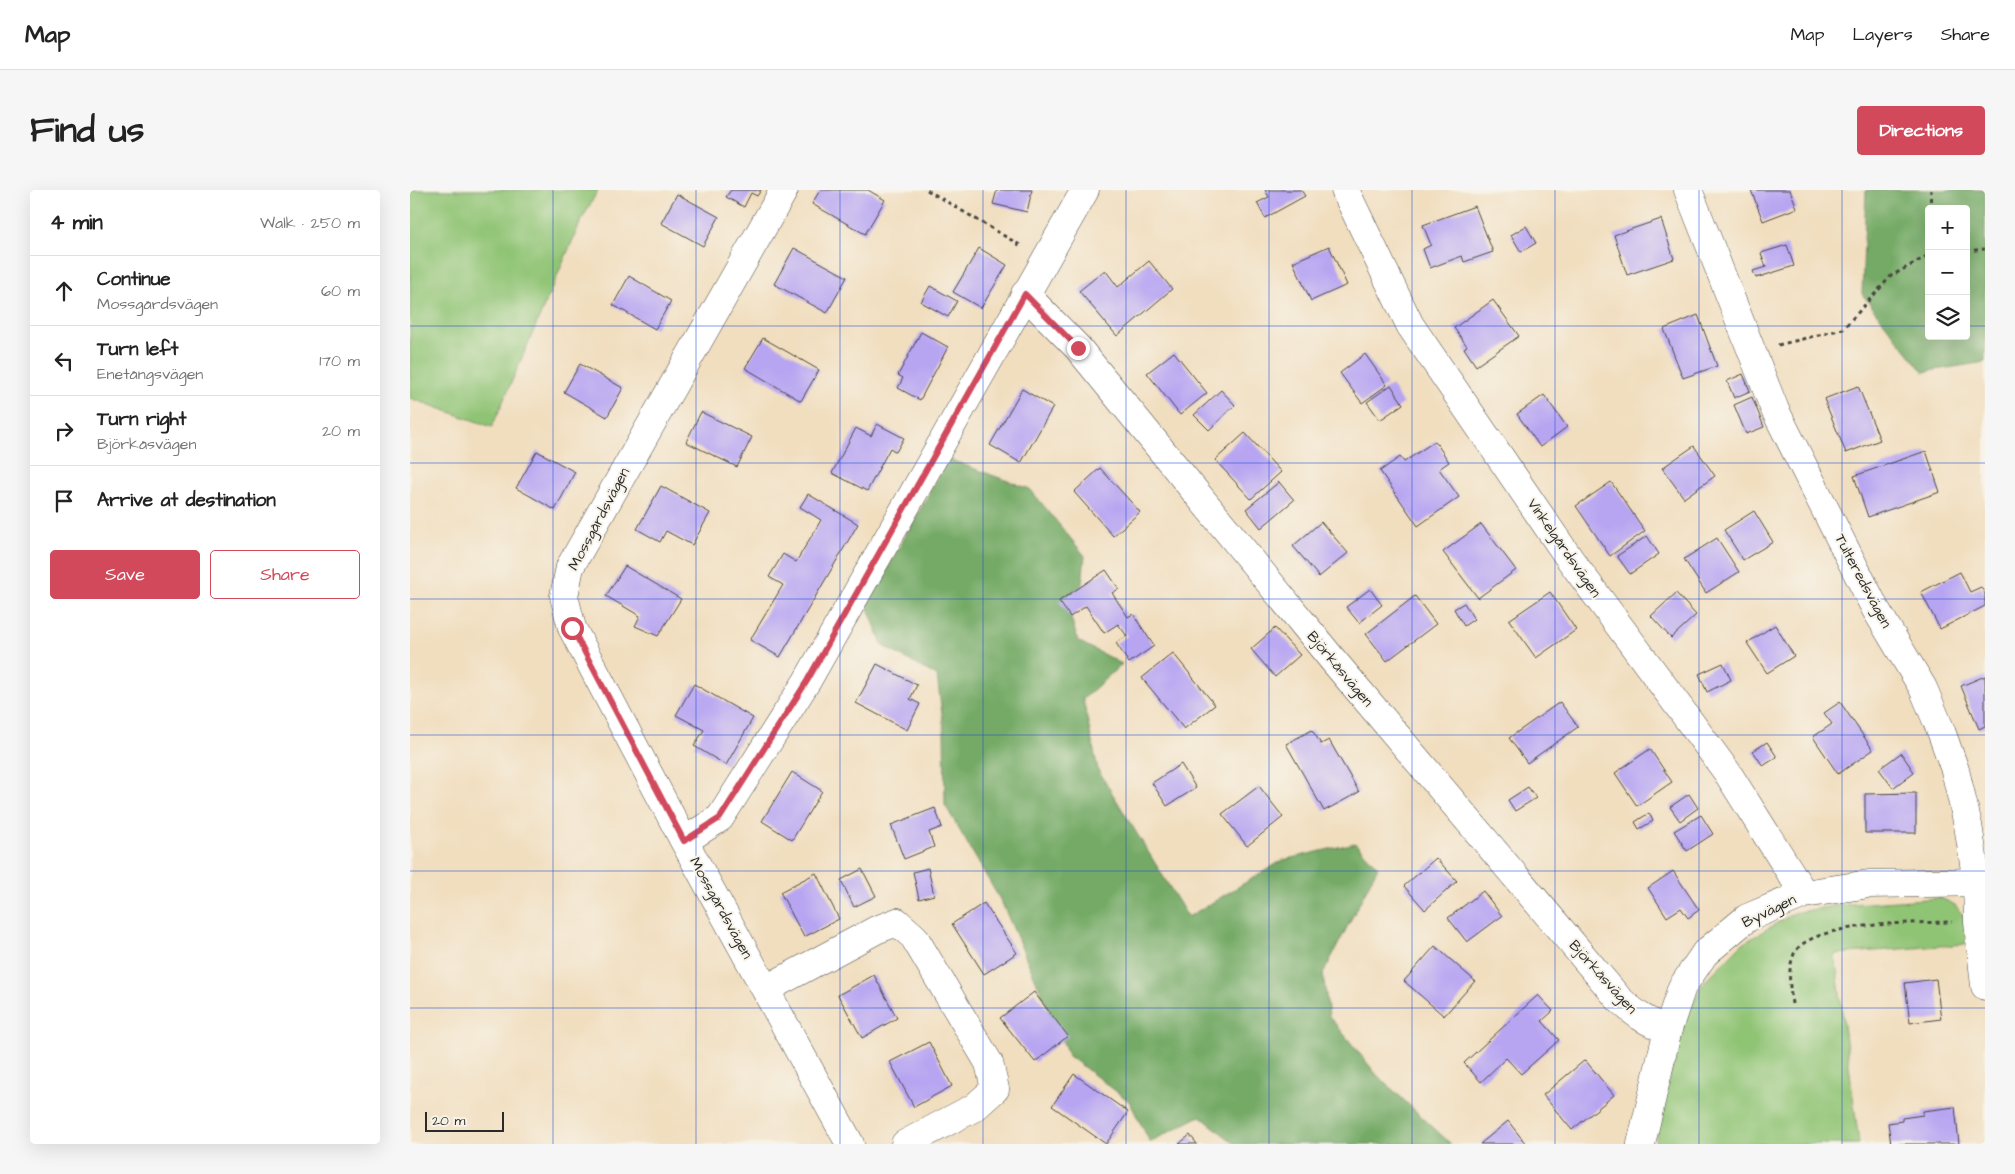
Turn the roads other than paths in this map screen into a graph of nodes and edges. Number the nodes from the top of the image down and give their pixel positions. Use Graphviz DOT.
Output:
graph roads {
  1 [pos="784,190"];
  2 [pos="1085,190"];
  3 [pos="1345,190"];
  4 [pos="1688,190"];
  5 [pos="1025,294"];
  6 [pos="684,841"];
  7 [pos="1981,883"];
  8 [pos="1804,894"];
  9 [pos="1985,986"];
  10 [pos="766,989"];
  11 [pos="1668,1029"];
  12 [pos="850,1144"];
  13 [pos="905,1144"];
  14 [pos="1641,1144"];
  1 -- 6 [label="street, Mossgårdsvägen"];
  2 -- 5 [label="street"];
  3 -- 8 [label="street, Vinkelgårdsvägen"];
  4 -- 7 [label="street, Tulteredsvägen"];
  5 -- 6 [label="street"];
  5 -- 11 [label="street, Björkåsvägen"];
  6 -- 10 [label="street, Mossgårdsvägen"];
  7 -- 8 [label="street, Byvägen"];
  7 -- 9 [label="street, Tulteredsvägen"];
  8 -- 11 [label="street, Byvägen"];
  10 -- 12 [label="street, Mossgårdsvägen"];
  10 -- 13 [label="street"];
  11 -- 14 [label="street, Byvägen"];
}
